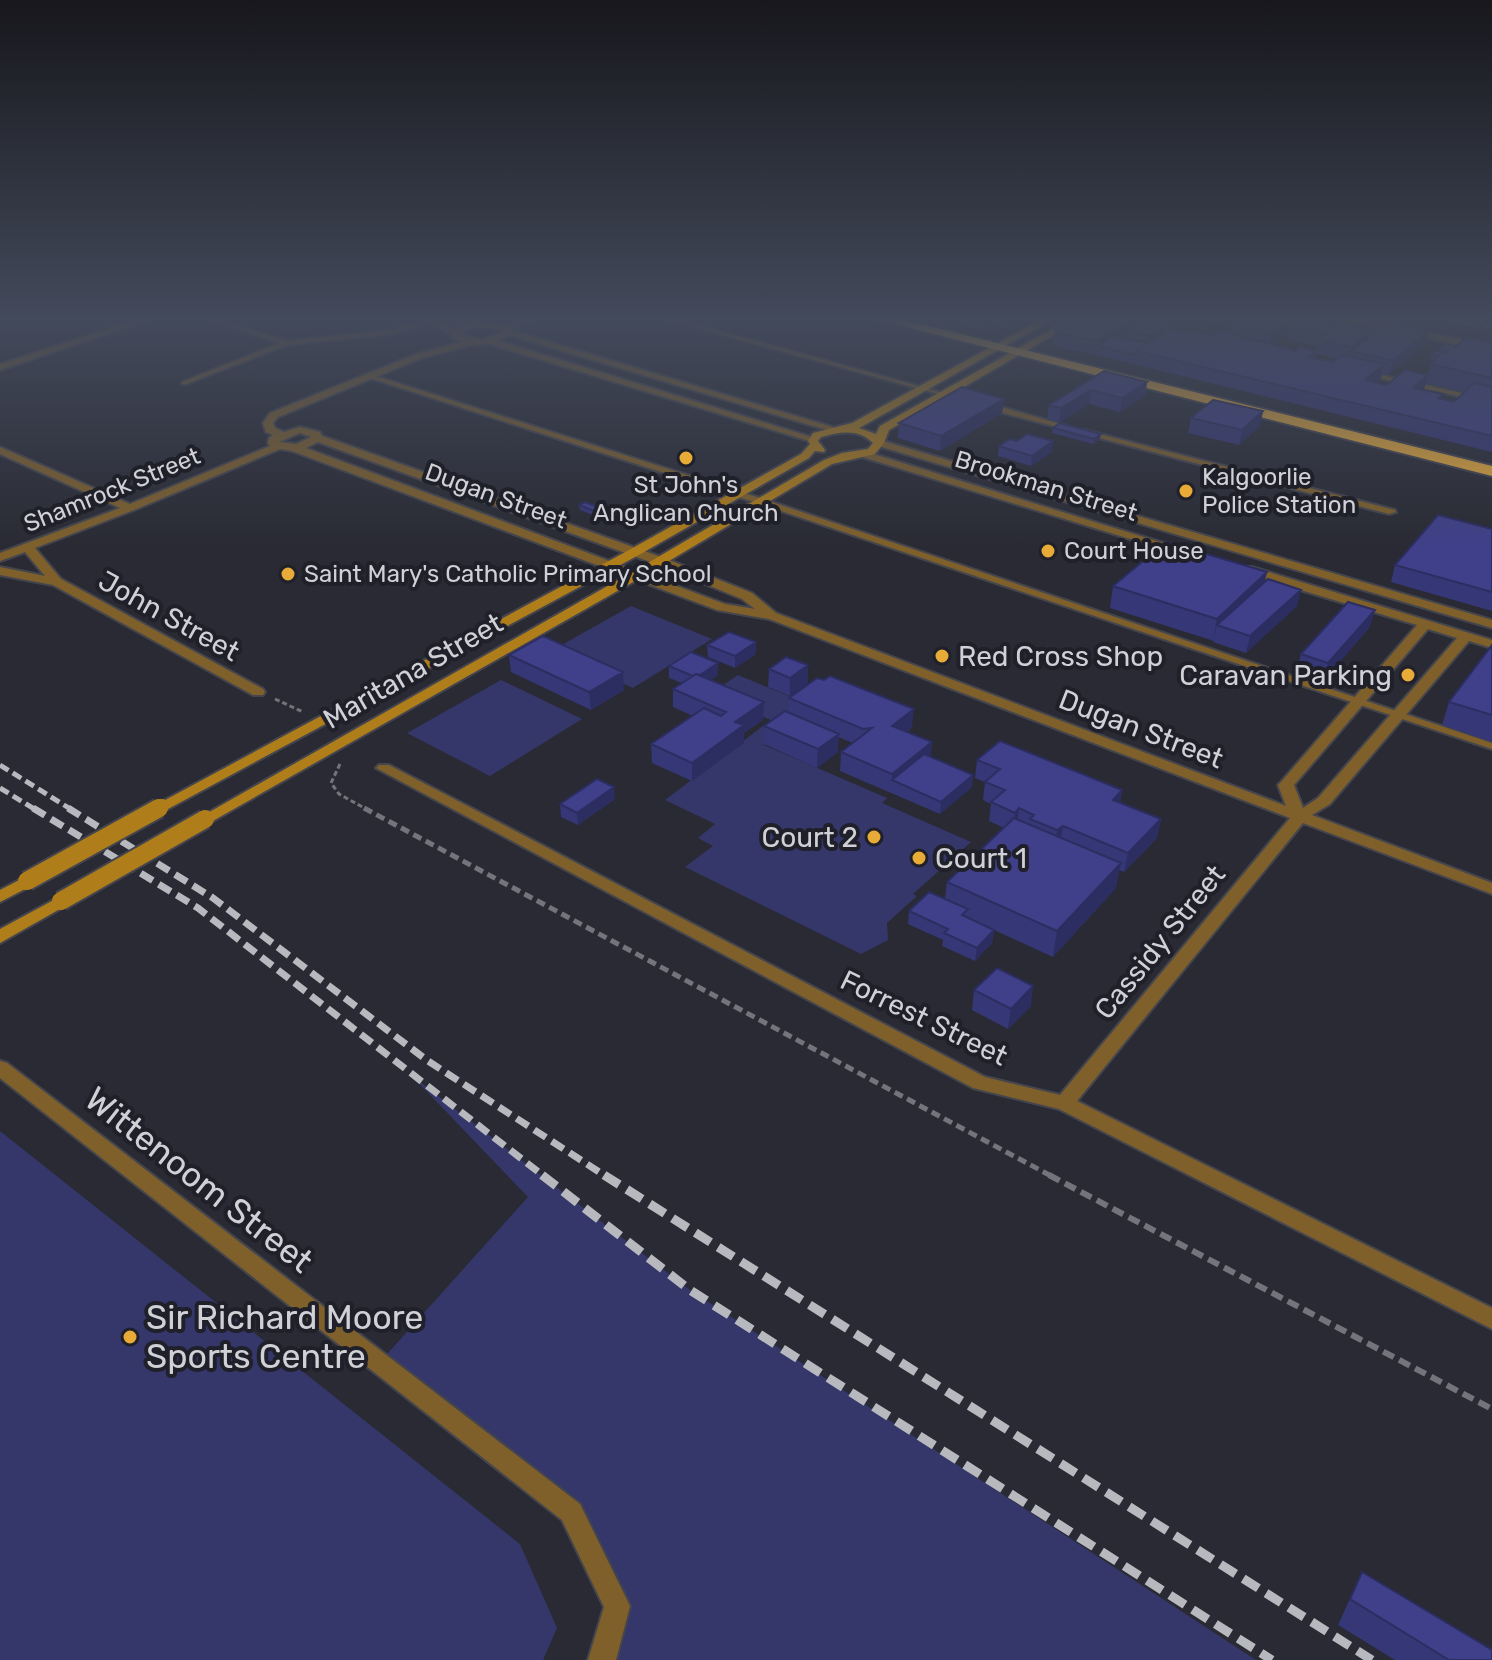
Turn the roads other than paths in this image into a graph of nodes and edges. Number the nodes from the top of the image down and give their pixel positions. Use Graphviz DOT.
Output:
graph roads {
  1 [pos="324,394"];
  2 [pos="427,394"];
  3 [pos="661,394"];
  4 [pos="722,394"];
  5 [pos="910,394"];
  6 [pos="942,394"];
  7 [pos="944,394"];
  8 [pos="1195,394"];
  9 [pos="1214,394"];
  10 [pos="1459,394"];
  11 [pos="958,398"];
  12 [pos="1492,402"];
  13 [pos="988,406"];
  14 [pos="838,429"];
  15 [pos="317,438"];
  16 [pos="280,440"];
  17 [pos="814,442"];
  18 [pos="879,442"];
  19 [pos="295,448"];
  20 [pos="0,450"];
  21 [pos="858,455"];
  22 [pos="1492,459"];
  23 [pos="940,461"];
  24 [pos="1492,471"];
  25 [pos="924,473"];
  26 [pos="739,494"];
  27 [pos="763,502"];
  28 [pos="130,508"];
  29 [pos="1392,512"];
  30 [pos="1134,519"];
  31 [pos="1119,531"];
  32 [pos="27,547"];
  33 [pos="633,553"];
  34 [pos="1193,554"];
  35 [pos="2,555"];
  36 [pos="1266,558"];
  37 [pos="660,561"];
  38 [pos="611,564"];
  39 [pos="1238,567"];
  40 [pos="0,571"];
  41 [pos="1252,572"];
  42 [pos="638,574"];
  43 [pos="57,582"];
  44 [pos="772,616"];
  45 [pos="1425,624"];
  46 [pos="1492,624"];
  47 [pos="1466,636"];
  48 [pos="1492,644"];
  49 [pos="258,692"];
  50 [pos="1358,702"];
  51 [pos="1398,716"];
  52 [pos="1492,746"];
  53 [pos="384,768"];
  54 [pos="1299,817"];
  55 [pos="1492,889"];
  56 [pos="0,897"];
  57 [pos="0,937"];
  58 [pos="0,1068"];
  59 [pos="1064,1103"];
  60 [pos="1492,1319"];
  61 [pos="602,1660"];
  1 -- 16 [label="street"];
  2 -- 26 [label="lane"];
  3 -- 17 [label="street"];
  4 -- 14 [label="street"];
  5 -- 14 [label="main road"];
  6 -- 18 [label="main road"];
  7 -- 11 [label="lane"];
  8 -- 24 [label="highway"];
  9 -- 22 [label="highway"];
  10 -- 12 [label="lane"];
  13 -- 29 [label="lane"];
  14 -- 17 [label="main road, Maritana Street"];
  14 -- 18 [label="main road"];
  15 -- 16 [label="street, Dugan Street"];
  15 -- 19 [label="street"];
  15 -- 33 [label="street, Dugan Street"];
  16 -- 19 [label="street, Dugan Street"];
  16 -- 28 [label="street, Shamrock Street"];
  17 -- 21 [label="main road"];
  17 -- 26 [label="main road, Maritana Street"];
  18 -- 21 [label="main road, Maritana Street"];
  18 -- 23 [label="street, Brookman Street"];
  19 -- 38 [label="street, Dugan Street"];
  20 -- 28 [label="street"];
  21 -- 25 [label="street, Brookman Street"];
  21 -- 27 [label="main road, Maritana Street"];
  23 -- 25 [label="street"];
  23 -- 30 [label="street, Brookman Street"];
  25 -- 31 [label="street, Brookman Street"];
  26 -- 27 [label="lane"];
  26 -- 33 [label="main road, Maritana Street"];
  27 -- 37 [label="main road, Maritana Street"];
  27 -- 50 [label="lane"];
  28 -- 32 [label="street, Shamrock Street"];
  30 -- 31 [label="street"];
  30 -- 36 [label="street, Brookman Street"];
  31 -- 34 [label="street, Brookman Street"];
  32 -- 35 [label="street, Shamrock Street"];
  32 -- 43 [label="street, John Street"];
  33 -- 37 [label="street, Dugan Street"];
  33 -- 38 [label="main road, Maritana Street"];
  36 -- 41 [label="lane"];
  36 -- 46 [label="street, Brookman Street"];
  37 -- 42 [label="main road, Maritana Street"];
  37 -- 44 [label="street, Dugan Street"];
  38 -- 42 [label="street, Dugan Street"];
  38 -- 56 [label="main road, Maritana Street, bridge"];
  39 -- 41 [label="street"];
  40 -- 43 [label="street, John Street"];
  41 -- 45 [label="street"];
  42 -- 44 [label="street, Dugan Street"];
  42 -- 57 [label="main road, Maritana Street, bridge"];
  43 -- 49 [label="street, John Street"];
  44 -- 54 [label="street, Dugan Street"];
  45 -- 47 [label="street"];
  45 -- 50 [label="street"];
  47 -- 48 [label="street"];
  47 -- 51 [label="street, Cassidy Street"];
  50 -- 51 [label="lane"];
  50 -- 54 [label="street"];
  51 -- 52 [label="lane"];
  51 -- 54 [label="street, Cassidy Street"];
  53 -- 59 [label="street, Forrest Street"];
  54 -- 55 [label="street, Dugan Street"];
  54 -- 59 [label="street, Cassidy Street"];
  58 -- 61 [label="street, Wittenoom Street"];
  59 -- 60 [label="street, Forrest Street"];
}
